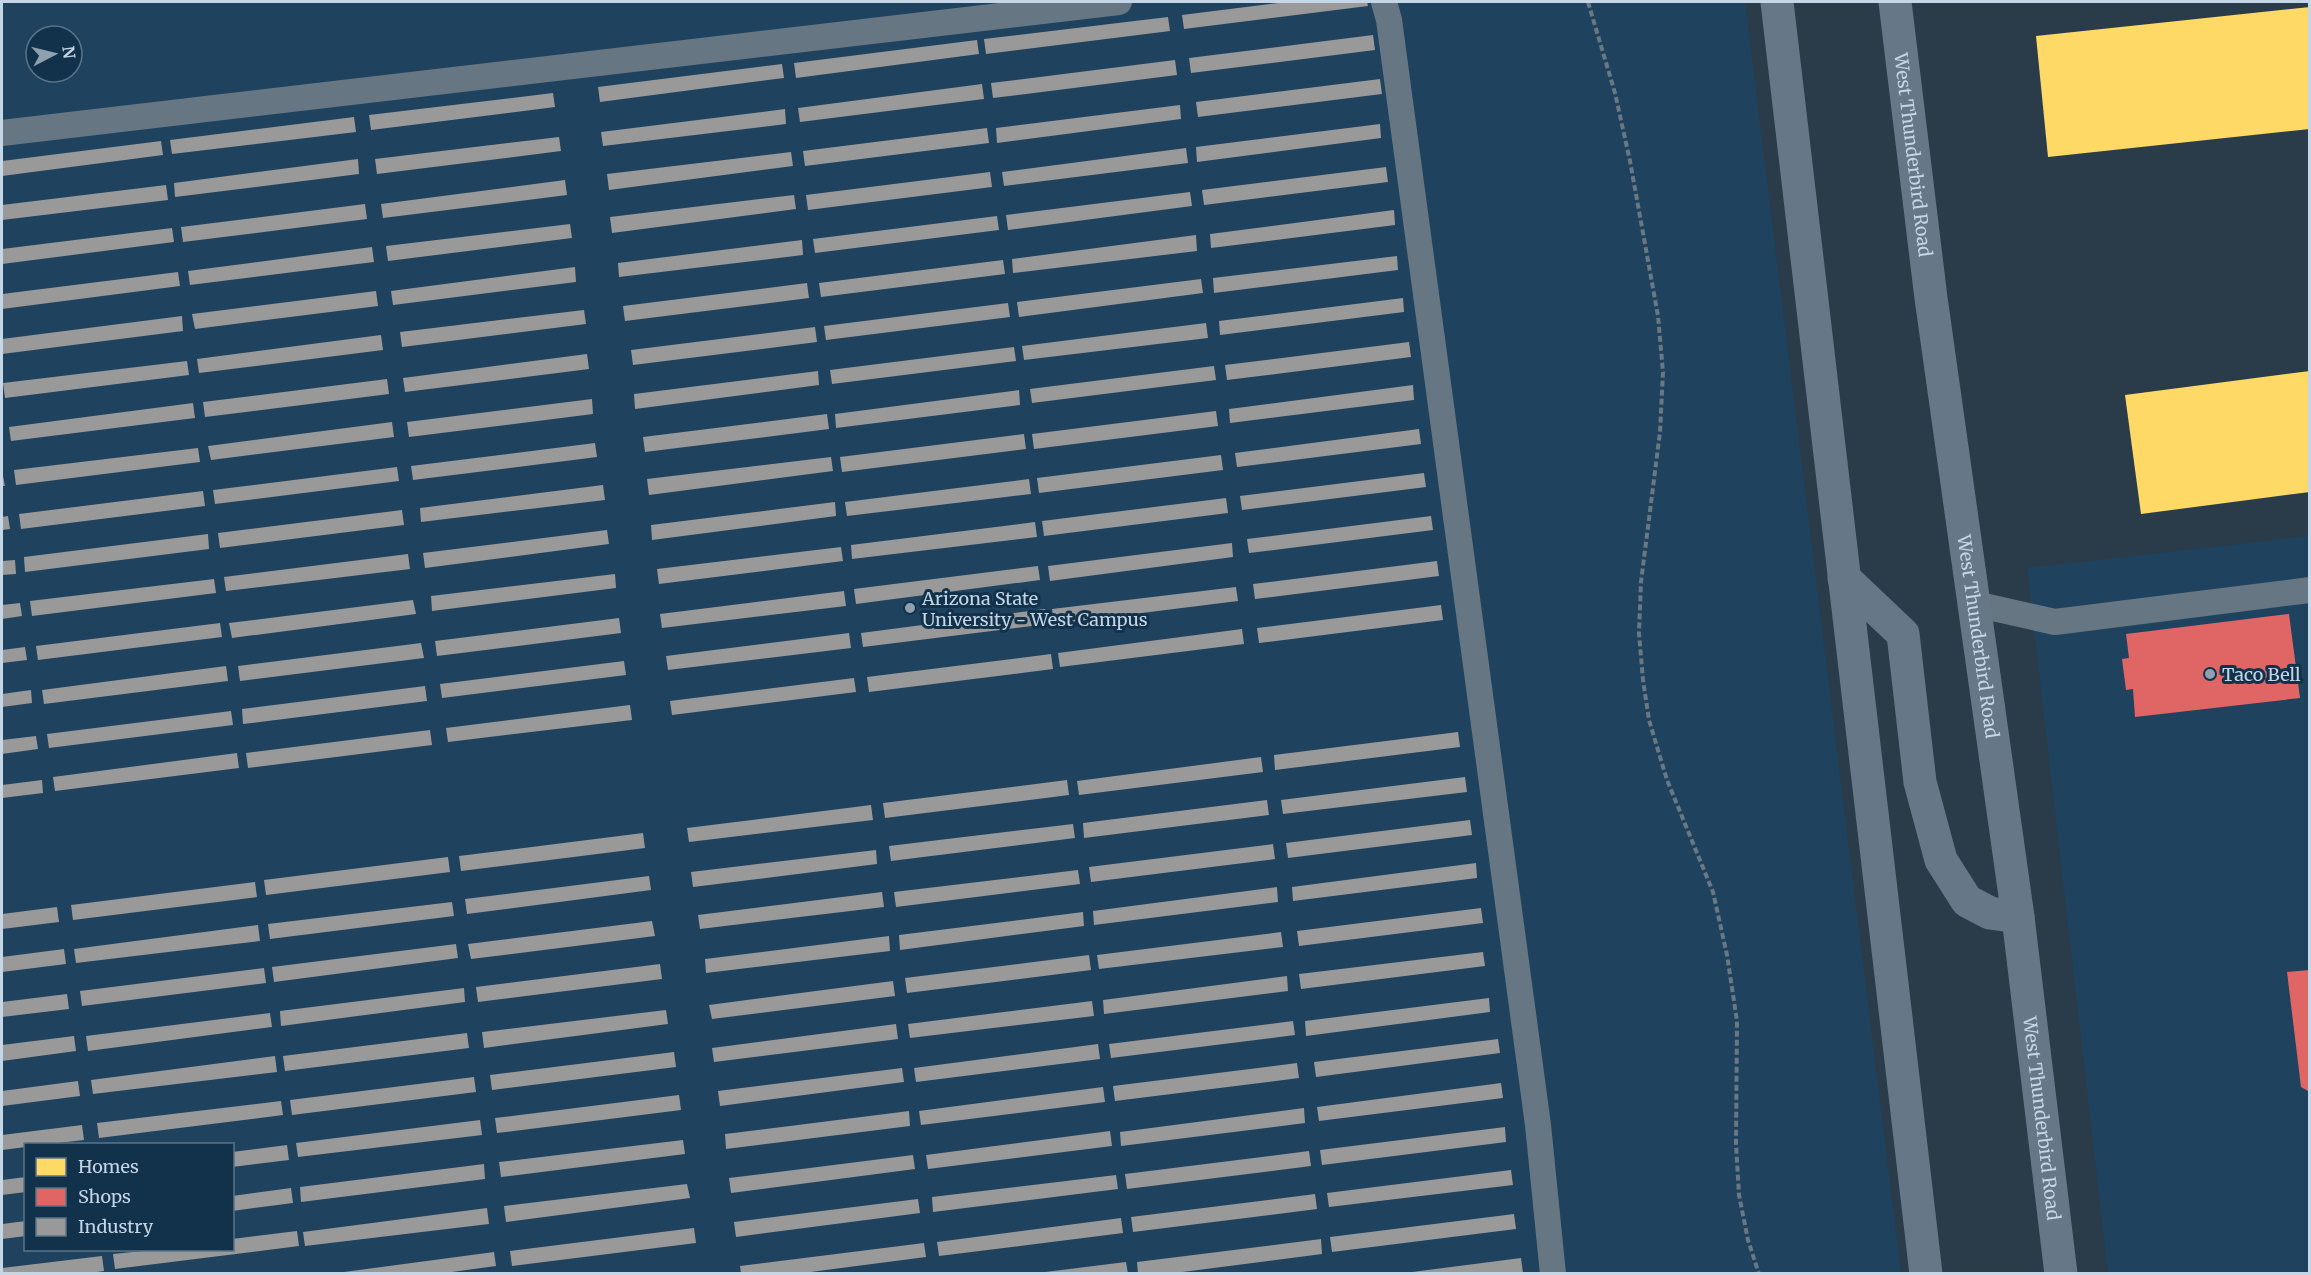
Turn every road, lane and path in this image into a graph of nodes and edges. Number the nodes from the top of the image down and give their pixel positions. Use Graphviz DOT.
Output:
graph roads {
  1 [pos="1119,2"];
  2 [pos="1384,2"];
  3 [pos="1588,2"];
  4 [pos="1777,2"];
  5 [pos="1895,2"];
  6 [pos="2,133"];
  7 [pos="1844,578"];
  8 [pos="2310,590"];
  9 [pos="1975,604"];
  10 [pos="2018,917"];
  11 [pos="1553,1274"];
  12 [pos="1759,1274"];
  13 [pos="1926,1274"];
  14 [pos="2061,1274"];
  1 -- 6 [label="lane"];
  2 -- 11 [label="lane"];
  3 -- 12 [label="path"];
  4 -- 7 [label="main road"];
  5 -- 9 [label="main road, West Thunderbird Road"];
  7 -- 10 [label="main road"];
  7 -- 13 [label="main road"];
  8 -- 9 [label="lane"];
  9 -- 10 [label="main road, West Thunderbird Road"];
  10 -- 14 [label="main road, West Thunderbird Road"];
}
